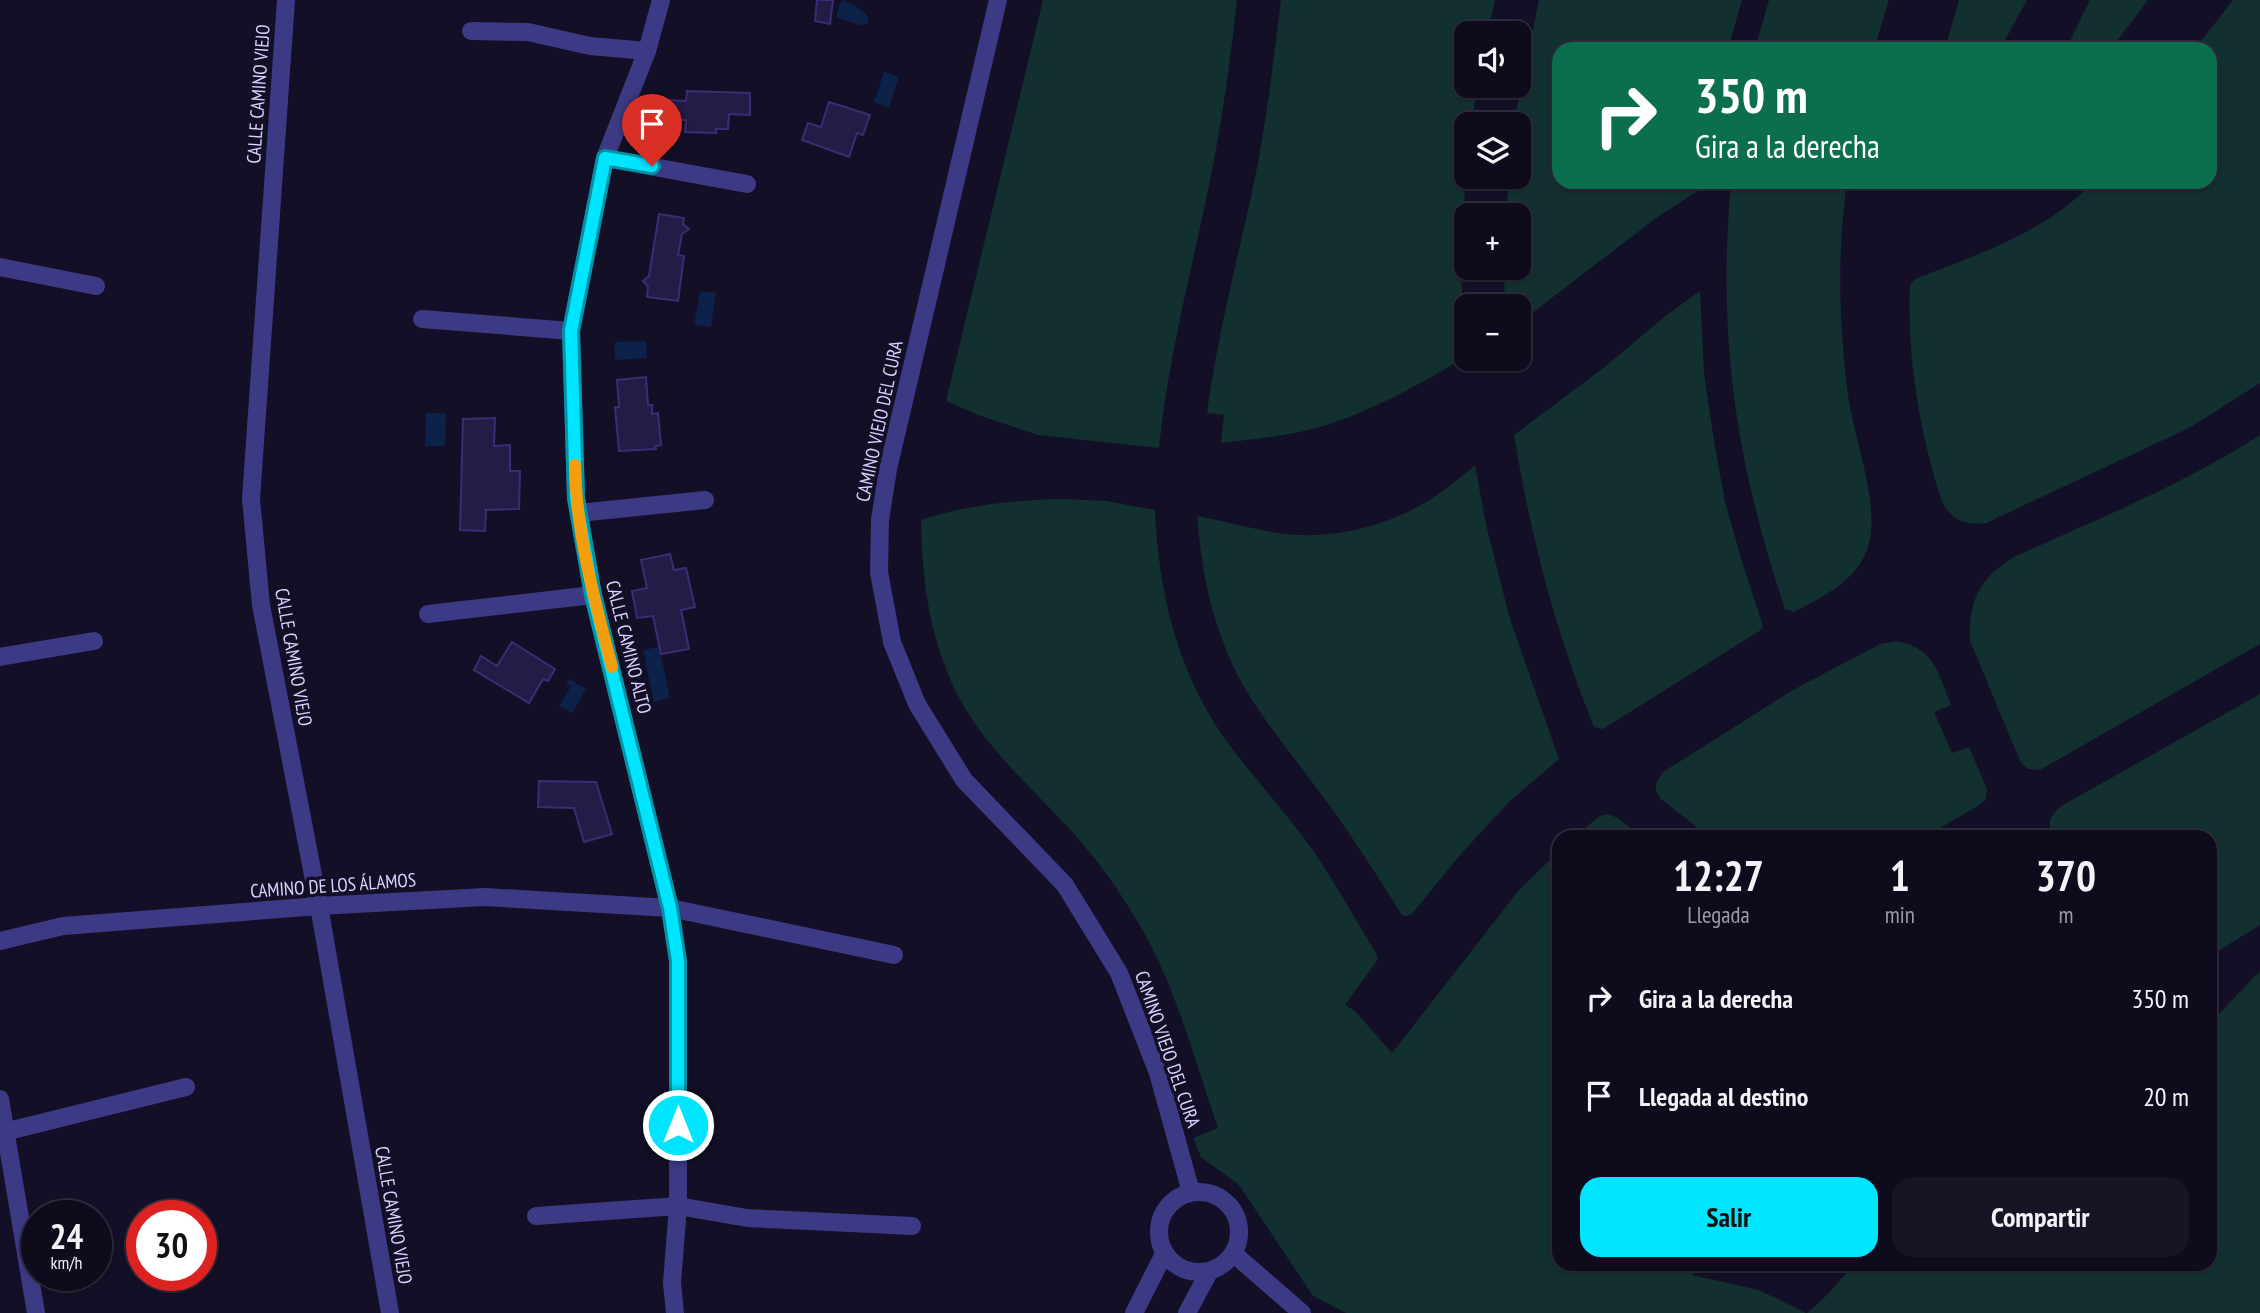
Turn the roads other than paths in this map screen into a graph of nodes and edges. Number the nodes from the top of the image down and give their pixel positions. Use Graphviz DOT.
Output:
graph roads {
  1 [pos="286,0"];
  2 [pos="661,0"];
  3 [pos="998,0"];
  4 [pos="471,31"];
  5 [pos="647,51"];
  6 [pos="605,158"];
  7 [pos="747,184"];
  8 [pos="0,267"];
  9 [pos="96,286"];
  10 [pos="422,319"];
  11 [pos="571,331"];
  12 [pos="705,500"];
  13 [pos="579,513"];
  14 [pos="593,595"];
  15 [pos="428,614"];
  16 [pos="94,641"];
  17 [pos="0,657"];
  18 [pos="319,906"];
  19 [pos="670,908"];
  20 [pos="0,941"];
  21 [pos="894,955"];
  22 [pos="186,1087"];
  23 [pos="0,1099"];
  24 [pos="2,1132"];
  25 [pos="1191,1192"];
  26 [pos="678,1206"];
  27 [pos="536,1216"];
  28 [pos="912,1226"];
  29 [pos="1164,1254"];
  30 [pos="1234,1254"];
  31 [pos="1209,1272"];
  32 [pos="36,1313"];
  33 [pos="390,1313"];
  34 [pos="675,1313"];
  35 [pos="1134,1313"];
  36 [pos="1187,1313"];
  37 [pos="1302,1313"];
  1 -- 18 [label="street, CALLE CAMINO VIEJO"];
  2 -- 5 [label="street, CALLE CAMINO ALTO"];
  3 -- 25 [label="street, CAMINO VIEJO DEL CURA"];
  4 -- 5 [label="street"];
  5 -- 6 [label="street, CALLE CAMINO ALTO"];
  6 -- 7 [label="street"];
  6 -- 11 [label="street, CALLE CAMINO ALTO"];
  8 -- 9 [label="street"];
  10 -- 11 [label="street"];
  11 -- 13 [label="street, CALLE CAMINO ALTO"];
  12 -- 13 [label="street"];
  13 -- 14 [label="street, CALLE CAMINO ALTO"];
  14 -- 15 [label="street"];
  14 -- 19 [label="street, CALLE CAMINO ALTO"];
  16 -- 17 [label="street"];
  18 -- 19 [label="street, CAMINO DE LOS ÁLAMOS"];
  18 -- 20 [label="street, CAMINO DE LOS ÁLAMOS"];
  18 -- 33 [label="street, CALLE CAMINO VIEJO"];
  19 -- 21 [label="street, CAMINO DE LOS ÁLAMOS"];
  19 -- 26 [label="street, CALLE CAMINO ALTO"];
  22 -- 24 [label="street"];
  23 -- 24 [label="street"];
  24 -- 32 [label="street"];
  25 -- 29 [label="street"];
  25 -- 30 [label="street"];
  26 -- 27 [label="street"];
  26 -- 28 [label="street"];
  26 -- 34 [label="street, CALLE CAMINO ALTO"];
  29 -- 31 [label="street"];
  29 -- 35 [label="street"];
  30 -- 31 [label="street"];
  30 -- 37 [label="street"];
  31 -- 36 [label="street"];
}
